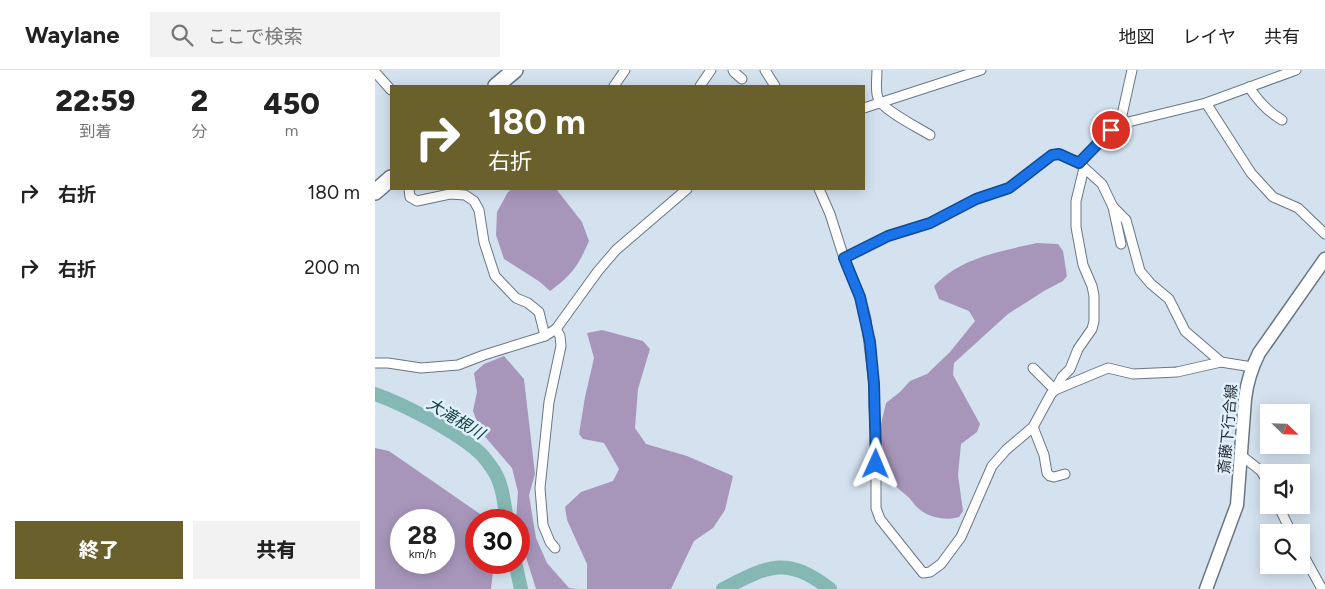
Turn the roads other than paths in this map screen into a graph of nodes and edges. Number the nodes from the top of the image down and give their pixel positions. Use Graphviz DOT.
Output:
graph roads {
  1 [pos="515,70"];
  2 [pos="625,70"];
  3 [pos="711,70"];
  4 [pos="733,70"];
  5 [pos="765,70"];
  6 [pos="877,70"];
  7 [pos="981,70"];
  8 [pos="1132,70"];
  9 [pos="1296,70"];
  10 [pos="375,72"];
  11 [pos="742,79"];
  12 [pos="497,85"];
  13 [pos="615,85"];
  14 [pos="702,85"];
  15 [pos="774,85"];
  16 [pos="1249,87"];
  17 [pos="390,89"];
  18 [pos="880,103"];
  19 [pos="1206,103"];
  20 [pos="865,108"];
  21 [pos="1283,120"];
  22 [pos="1120,124"];
  23 [pos="930,135"];
  24 [pos="1082,165"];
  25 [pos="409,190"];
  26 [pos="686,190"];
  27 [pos="819,190"];
  28 [pos="1113,207"];
  29 [pos="1325,234"];
  30 [pos="1121,244"];
  31 [pos="844,258"];
  32 [pos="1325,259"];
  33 [pos="556,329"];
  34 [pos="545,336"];
  35 [pos="1221,362"];
  36 [pos="375,363"];
  37 [pos="1252,367"];
  38 [pos="1033,368"];
  39 [pos="1055,390"];
  40 [pos="1033,427"];
  41 [pos="1241,456"];
  42 [pos="1260,470"];
  43 [pos="1065,474"];
  44 [pos="555,548"];
  45 [pos="1310,567"];
  46 [pos="1205,589"];
  47 [pos="1322,589"];
  1 -- 12 [label="main road"];
  2 -- 13 [label="street"];
  3 -- 14 [label="street"];
  4 -- 11 [label="street"];
  5 -- 15 [label="street"];
  6 -- 18 [label="street"];
  7 -- 18 [label="street"];
  8 -- 22 [label="street"];
  9 -- 16 [label="street"];
  10 -- 17 [label="street"];
  16 -- 19 [label="street"];
  16 -- 21 [label="street"];
  18 -- 20 [label="street"];
  18 -- 23 [label="street"];
  19 -- 22 [label="street"];
  19 -- 29 [label="street"];
  22 -- 24 [label="street"];
  24 -- 28 [label="street"];
  24 -- 31 [label="street"];
  24 -- 39 [label="street"];
  25 -- 34 [label="street"];
  26 -- 33 [label="street"];
  27 -- 31 [label="street"];
  28 -- 30 [label="street"];
  28 -- 35 [label="street"];
  31 -- 40 [label="street"];
  32 -- 37 [label="main road, 斎藤下行合線"];
  33 -- 34 [label="street"];
  33 -- 44 [label="street"];
  34 -- 36 [label="street"];
  35 -- 37 [label="street"];
  35 -- 39 [label="street"];
  37 -- 41 [label="main road, 斎藤下行合線"];
  38 -- 39 [label="street"];
  39 -- 40 [label="street"];
  40 -- 43 [label="street"];
  41 -- 42 [label="street"];
  41 -- 46 [label="main road, 斎藤下行合線"];
  45 -- 47 [label="street"];
}
